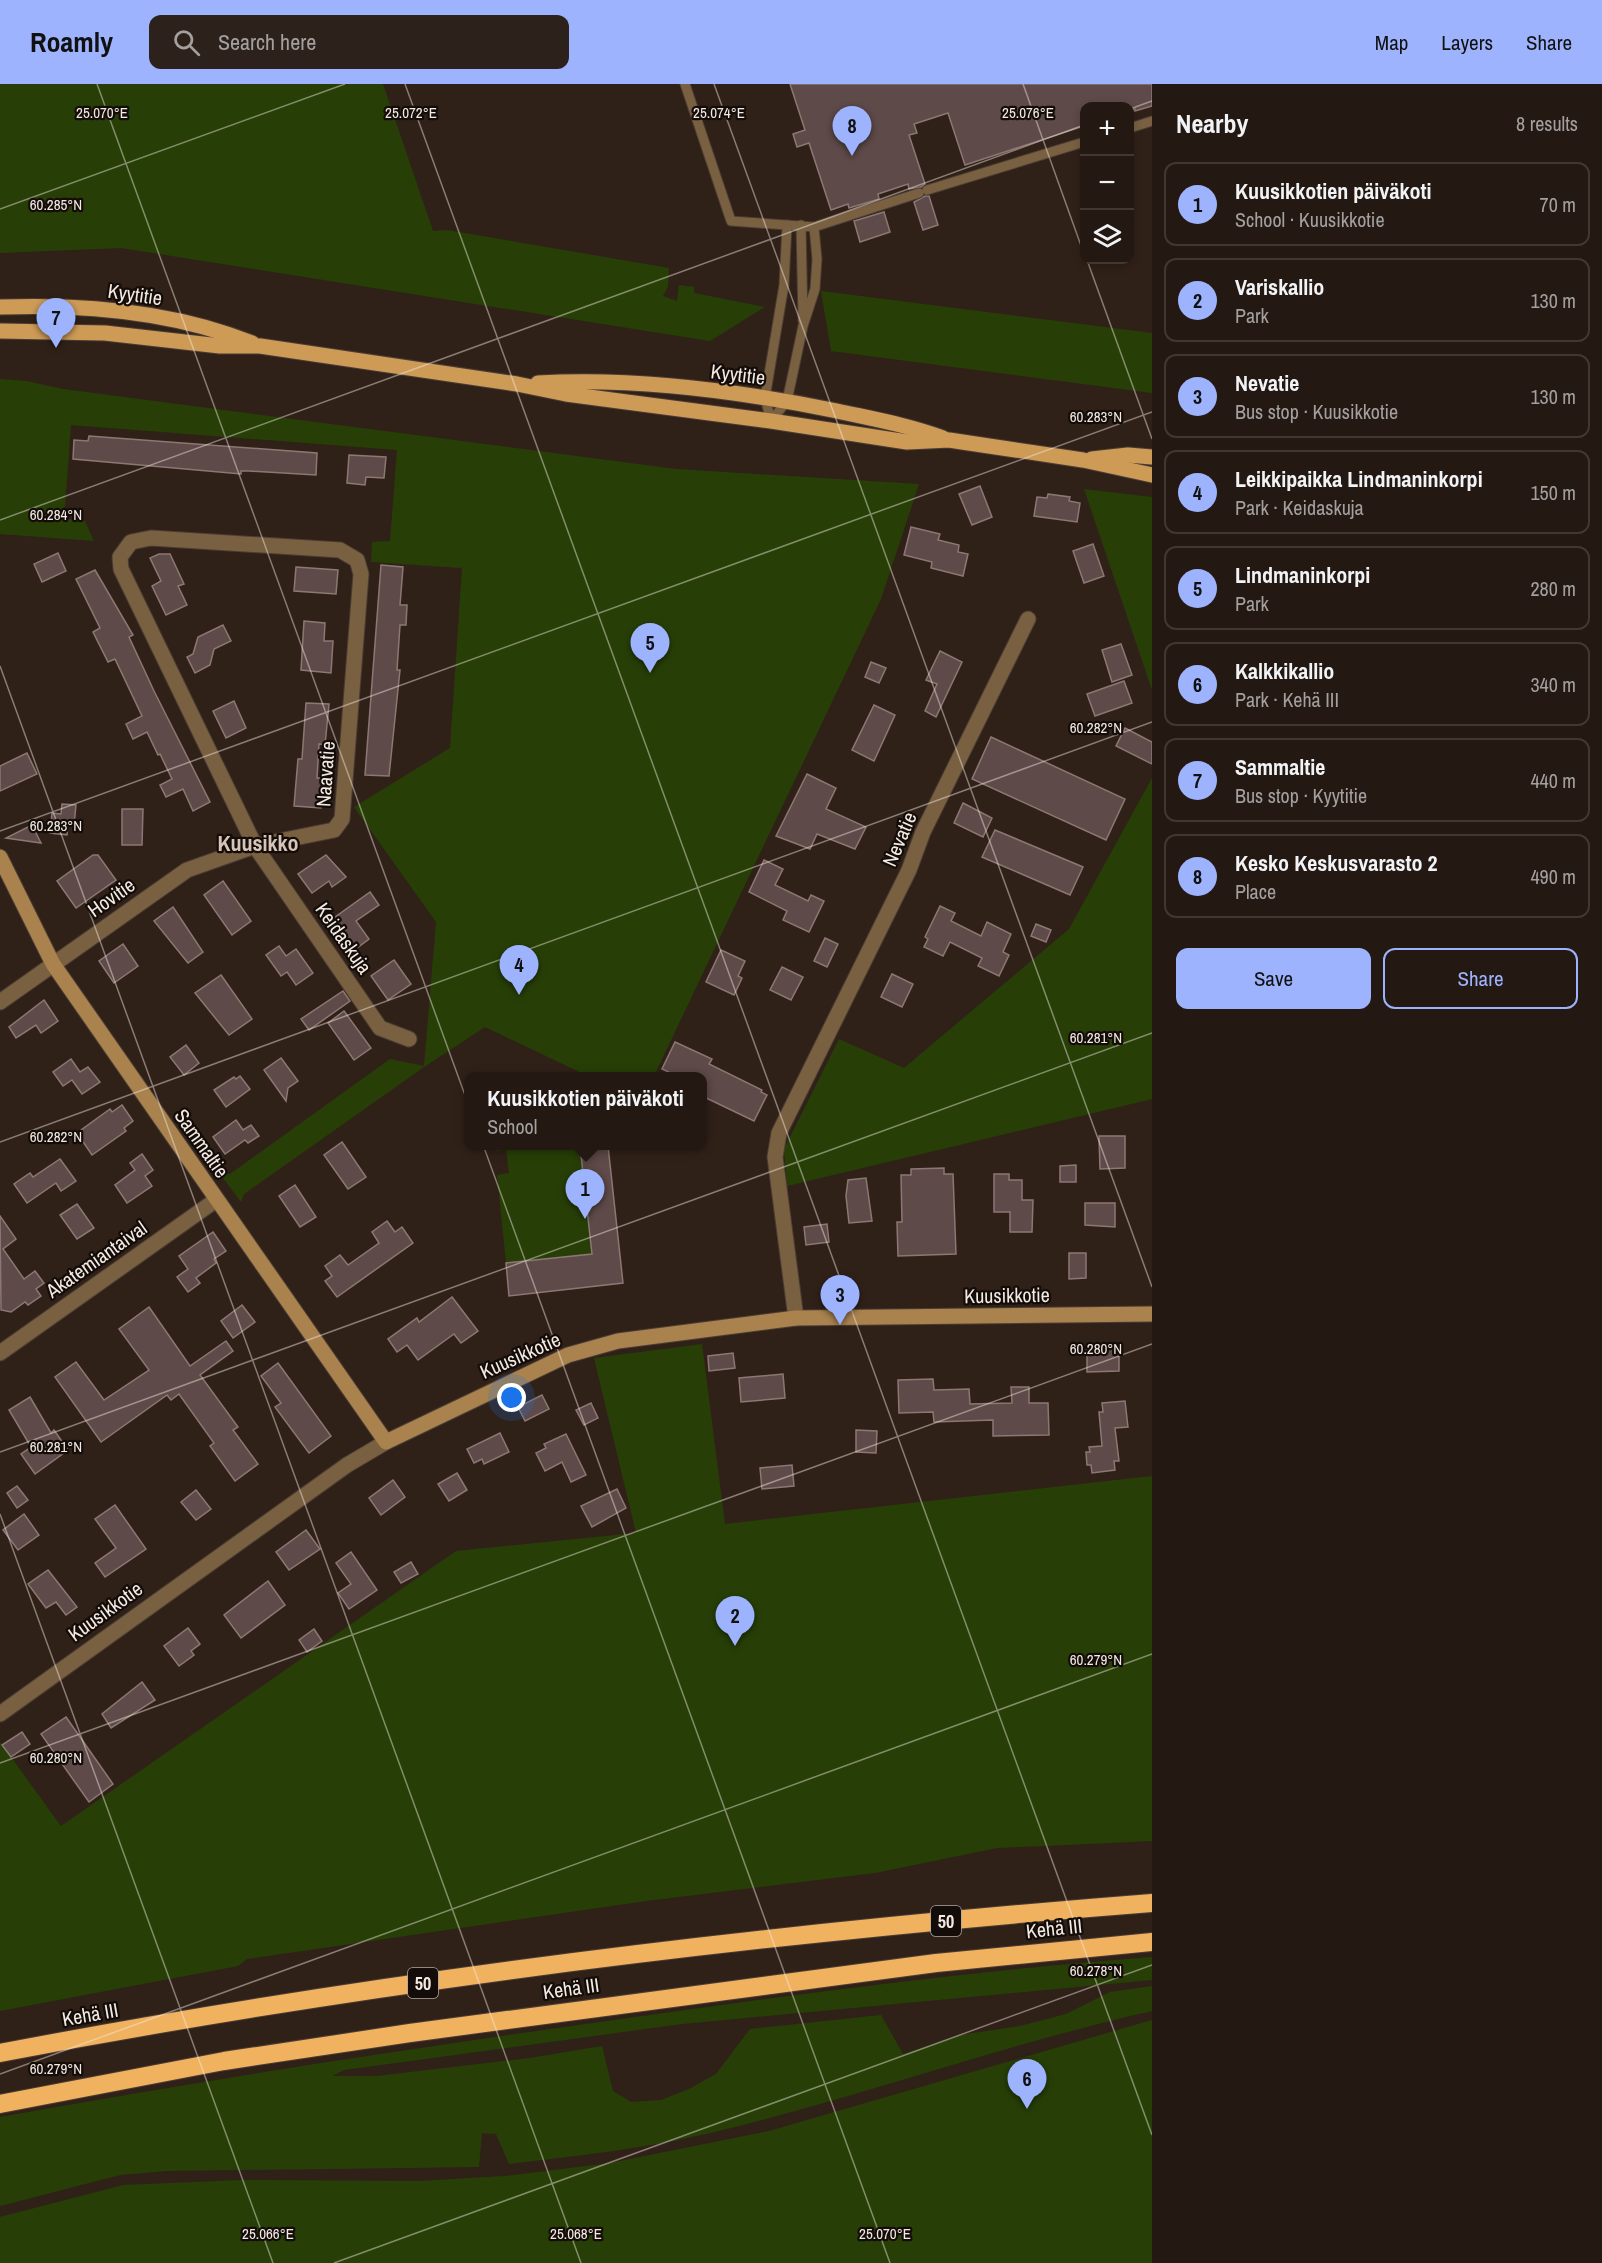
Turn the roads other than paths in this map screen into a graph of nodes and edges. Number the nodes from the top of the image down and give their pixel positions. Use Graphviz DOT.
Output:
graph roads {
  1 [pos="685,84"];
  2 [pos="1152,121"];
  3 [pos="1134,127"];
  4 [pos="1080,143"];
  5 [pos="787,225"];
  6 [pos="801,225"];
  7 [pos="814,226"];
  8 [pos="0,307"];
  9 [pos="803,326"];
  10 [pos="0,331"];
  11 [pos="260,346"];
  12 [pos="517,384"];
  13 [pos="765,398"];
  14 [pos="787,401"];
  15 [pos="771,421"];
  16 [pos="949,440"];
  17 [pos="1152,457"];
  18 [pos="1083,460"];
  19 [pos="1152,476"];
  20 [pos="1028,619"];
  21 [pos="255,846"];
  22 [pos="0,857"];
  23 [pos="53,964"];
  24 [pos="0,1002"];
  25 [pos="409,1039"];
  26 [pos="216,1200"];
  27 [pos="1152,1314"];
  28 [pos="796,1318"];
  29 [pos="0,1353"];
  30 [pos="386,1442"];
  31 [pos="0,1714"];
  32 [pos="1152,1904"];
  33 [pos="1152,1942"];
  34 [pos="0,2053"];
  35 [pos="0,2104"];
  1 -- 5 [label="lane"];
  2 -- 3 [label="lane"];
  4 -- 7 [label="lane"];
  5 -- 6 [label="lane"];
  5 -- 13 [label="lane"];
  6 -- 7 [label="lane"];
  6 -- 9 [label="lane"];
  7 -- 9 [label="lane"];
  8 -- 11 [label="main road, Kyytitie"];
  9 -- 14 [label="lane"];
  10 -- 11 [label="main road, Kyytitie"];
  11 -- 12 [label="main road, Kyytitie"];
  12 -- 13 [label="main road, Kyytitie"];
  12 -- 15 [label="main road, Kyytitie"];
  13 -- 14 [label="main road, Kyytitie"];
  13 -- 15 [label="lane"];
  14 -- 15 [label="lane"];
  14 -- 16 [label="main road, Kyytitie"];
  15 -- 16 [label="main road, Kyytitie"];
  16 -- 18 [label="main road, Kyytitie"];
  17 -- 18 [label="main road, Kyytitie"];
  18 -- 19 [label="main road, Kyytitie"];
  20 -- 28 [label="street, Nevatie"];
  21 -- 21 [label="street, Naavatie"];
  21 -- 23 [label="street, Hovitie"];
  21 -- 25 [label="street, Keidaskuja"];
  22 -- 23 [label="street, Sammaltie"];
  23 -- 24 [label="street, Hovitie"];
  23 -- 26 [label="street, Sammaltie"];
  26 -- 29 [label="street, Akatemiantaival"];
  26 -- 30 [label="street, Sammaltie"];
  27 -- 28 [label="street, Kuusikkotie"];
  28 -- 30 [label="street, Kuusikkotie"];
  30 -- 31 [label="street, Kuusikkotie"];
  32 -- 34 [label="highway, Kehä III / 50"];
  33 -- 35 [label="highway, Kehä III / 50"];
}
